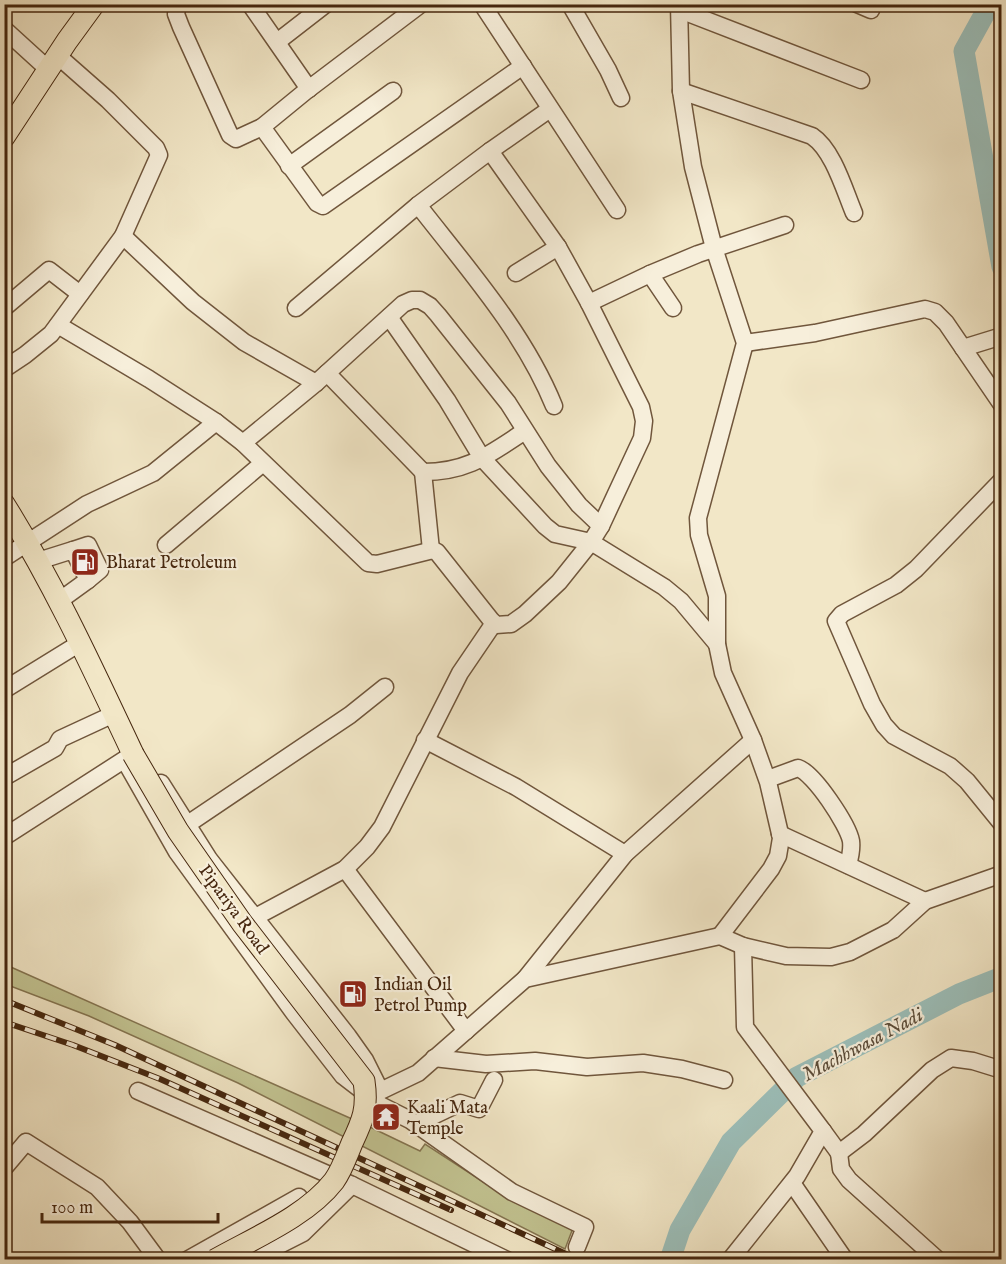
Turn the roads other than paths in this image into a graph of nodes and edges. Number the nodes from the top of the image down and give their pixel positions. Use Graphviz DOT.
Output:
graph roads {
  1 [pos="94,4"];
  2 [pos="178,4"];
  3 [pos="250,4"];
  4 [pos="326,4"];
  5 [pos="421,4"];
  6 [pos="482,4"];
  7 [pos="570,4"];
  8 [pos="680,7"];
  9 [pos="4,29"];
  10 [pos="277,42"];
  11 [pos="53,63"];
  12 [pos="524,66"];
  13 [pos="861,80"];
  14 [pos="309,89"];
  15 [pos="393,91"];
  16 [pos="681,91"];
  17 [pos="621,98"];
  18 [pos="550,109"];
  19 [pos="262,127"];
  20 [pos="4,136"];
  21 [pos="490,151"];
  22 [pos="290,166"];
  23 [pos="418,205"];
  24 [pos="617,210"];
  25 [pos="854,213"];
  26 [pos="785,225"];
  27 [pos="123,236"];
  28 [pos="558,247"];
  29 [pos="714,248"];
  30 [pos="516,273"];
  31 [pos="650,274"];
  32 [pos="80,294"];
  33 [pos="589,303"];
  34 [pos="4,308"];
  35 [pos="296,308"];
  36 [pos="672,308"];
  37 [pos="389,317"];
  38 [pos="58,325"];
  39 [pos="995,338"];
  40 [pos="745,343"];
  41 [pos="963,348"];
  42 [pos="4,369"];
  43 [pos="322,378"];
  44 [pos="1002,405"];
  45 [pos="554,406"];
  46 [pos="216,422"];
  47 [pos="525,431"];
  48 [pos="243,443"];
  49 [pos="482,458"];
  50 [pos="263,463"];
  51 [pos="423,472"];
  52 [pos="1002,480"];
  53 [pos="4,504"];
  54 [pos="601,526"];
  55 [pos="591,542"];
  56 [pos="166,545"];
  57 [pos="431,550"];
  58 [pos="33,552"];
  59 [pos="4,558"];
  60 [pos="58,601"];
  61 [pos="494,623"];
  62 [pos="80,643"];
  63 [pos="717,644"];
  64 [pos="385,687"];
  65 [pos="4,690"];
  66 [pos="114,714"];
  67 [pos="425,740"];
  68 [pos="753,740"];
  69 [pos="133,754"];
  70 [pos="4,771"];
  71 [pos="768,779"];
  72 [pos="1002,824"];
  73 [pos="178,831"];
  74 [pos="780,834"];
  75 [pos="4,837"];
  76 [pos="625,854"];
  77 [pos="849,866"];
  78 [pos="345,869"];
  79 [pos="1002,874"];
  80 [pos="926,901"];
  81 [pos="254,917"];
  82 [pos="234,930"];
  83 [pos="720,936"];
  84 [pos="743,946"];
  85 [pos="525,979"];
  86 [pos="466,1031"];
  87 [pos="435,1058"];
  88 [pos="1002,1070"];
  89 [pos="494,1080"];
  90 [pos="724,1080"];
  91 [pos="138,1091"];
  92 [pos="375,1093"];
  93 [pos="416,1125"];
  94 [pos="823,1131"];
  95 [pos="839,1153"];
  96 [pos="4,1168"];
  97 [pos="792,1183"];
  98 [pos="352,1185"];
  99 [pos="299,1197"];
  100 [pos="577,1247"];
  101 [pos="158,1260"];
  102 [pos="187,1260"];
  103 [pos="215,1260"];
  104 [pos="250,1260"];
  105 [pos="507,1260"];
  106 [pos="730,1260"];
  107 [pos="845,1260"];
  108 [pos="938,1260"];
  1 -- 11 [label="main road"];
  2 -- 19 [label="street"];
  3 -- 10 [label="street"];
  4 -- 10 [label="street"];
  5 -- 14 [label="street"];
  6 -- 12 [label="street"];
  7 -- 17 [label="street"];
  8 -- 13 [label="street"];
  8 -- 16 [label="street"];
  9 -- 11 [label="street"];
  10 -- 14 [label="street"];
  11 -- 20 [label="main road"];
  11 -- 27 [label="street"];
  12 -- 18 [label="street"];
  12 -- 22 [label="street"];
  14 -- 19 [label="street"];
  15 -- 22 [label="street"];
  16 -- 25 [label="street"];
  16 -- 29 [label="street"];
  18 -- 21 [label="street"];
  18 -- 24 [label="street"];
  19 -- 22 [label="street"];
  21 -- 23 [label="street"];
  21 -- 28 [label="street"];
  23 -- 35 [label="street"];
  23 -- 45 [label="street"];
  26 -- 29 [label="street"];
  27 -- 32 [label="street"];
  27 -- 43 [label="street"];
  28 -- 30 [label="street"];
  28 -- 33 [label="street"];
  29 -- 31 [label="street"];
  29 -- 40 [label="street"];
  31 -- 33 [label="street"];
  31 -- 36 [label="street"];
  32 -- 34 [label="street"];
  32 -- 38 [label="street"];
  33 -- 54 [label="street"];
  37 -- 43 [label="street"];
  37 -- 47 [label="street"];
  37 -- 49 [label="street"];
  38 -- 42 [label="street"];
  38 -- 46 [label="street"];
  39 -- 41 [label="street"];
  40 -- 41 [label="street"];
  40 -- 63 [label="street"];
  41 -- 44 [label="street"];
  43 -- 48 [label="street"];
  43 -- 51 [label="street"];
  46 -- 48 [label="street"];
  46 -- 58 [label="street"];
  47 -- 49 [label="street"];
  47 -- 54 [label="street"];
  48 -- 50 [label="street"];
  49 -- 51 [label="street"];
  49 -- 55 [label="street"];
  50 -- 56 [label="street"];
  50 -- 57 [label="street"];
  51 -- 57 [label="street"];
  52 -- 72 [label="street"];
  53 -- 58 [label="main road, Pipariya Road"];
  54 -- 55 [label="street"];
  55 -- 61 [label="street"];
  55 -- 63 [label="street"];
  57 -- 61 [label="street"];
  58 -- 59 [label="street"];
  58 -- 60 [label="main road, Pipariya Road"];
  58 -- 60 [label="street"];
  60 -- 62 [label="main road, Pipariya Road"];
  61 -- 67 [label="street"];
  62 -- 65 [label="street"];
  62 -- 66 [label="main road, Pipariya Road"];
  63 -- 68 [label="street"];
  64 -- 73 [label="street"];
  66 -- 69 [label="main road, Pipariya Road"];
  66 -- 70 [label="street"];
  67 -- 76 [label="street"];
  67 -- 78 [label="street"];
  68 -- 71 [label="street"];
  68 -- 76 [label="street"];
  69 -- 73 [label="main road, Pipariya Road, bridge"];
  69 -- 75 [label="street"];
  71 -- 74 [label="street"];
  71 -- 77 [label="street"];
  73 -- 81 [label="street"];
  73 -- 82 [label="street"];
  73 -- 103 [label="main road, Pipariya Road, bridge"];
  74 -- 77 [label="street"];
  74 -- 83 [label="street"];
  76 -- 85 [label="street"];
  77 -- 80 [label="street"];
  78 -- 81 [label="street"];
  78 -- 86 [label="street"];
  79 -- 80 [label="street"];
  80 -- 84 [label="street"];
  81 -- 82 [label="street"];
  81 -- 92 [label="street"];
  82 -- 92 [label="street"];
  83 -- 84 [label="street"];
  83 -- 85 [label="street"];
  84 -- 94 [label="street"];
  85 -- 86 [label="street"];
  86 -- 87 [label="street"];
  87 -- 90 [label="street"];
  87 -- 92 [label="street"];
  88 -- 95 [label="street"];
  89 -- 93 [label="street"];
  91 -- 98 [label="street"];
  92 -- 93 [label="street"];
  93 -- 100 [label="street"];
  94 -- 95 [label="street"];
  94 -- 97 [label="street"];
  95 -- 108 [label="street"];
  96 -- 101 [label="street"];
  97 -- 106 [label="street"];
  97 -- 107 [label="street"];
  98 -- 104 [label="street"];
  98 -- 105 [label="street"];
  99 -- 102 [label="street"];
}
